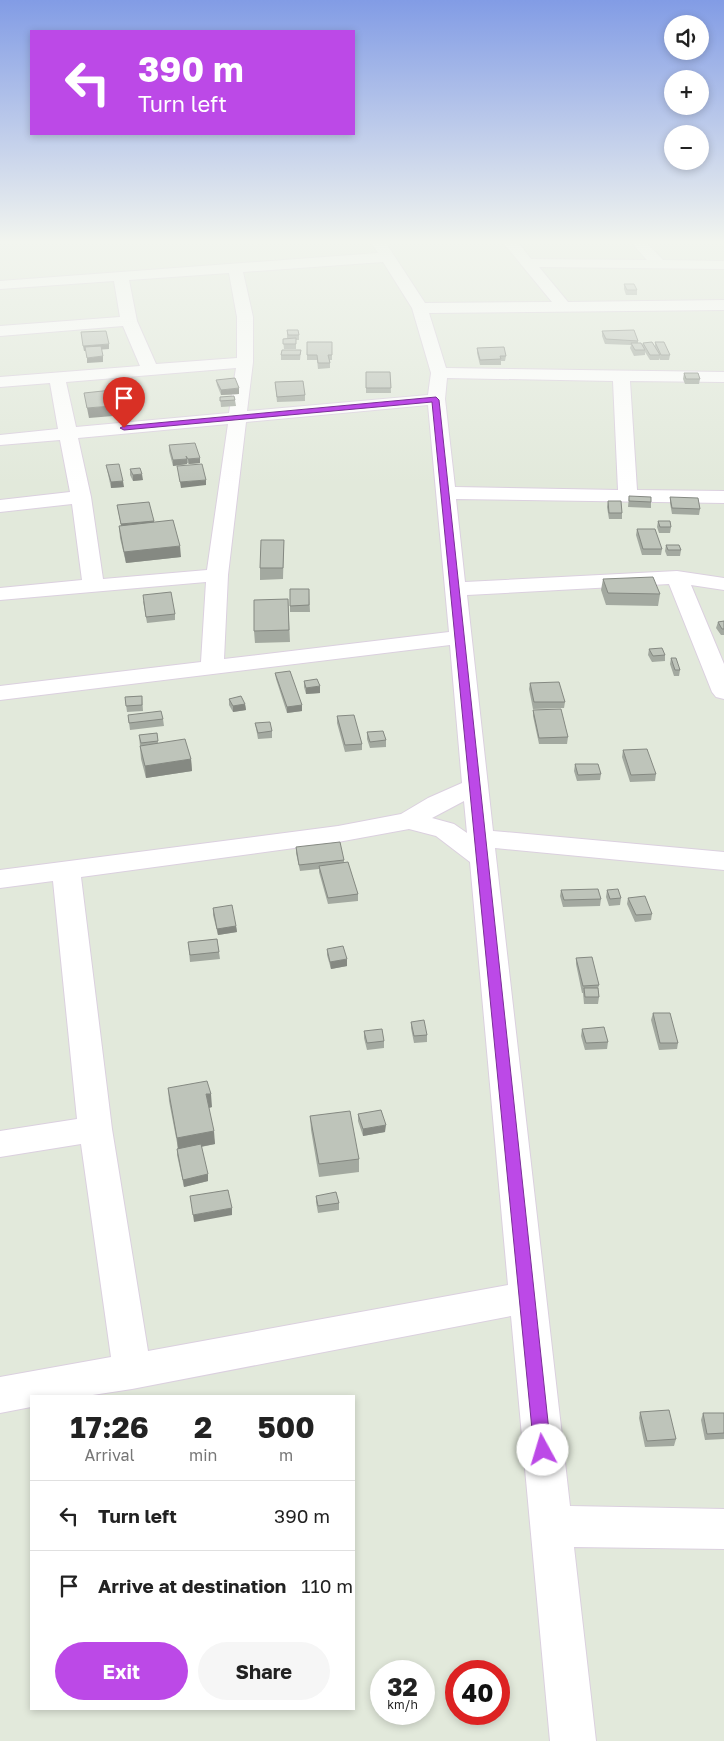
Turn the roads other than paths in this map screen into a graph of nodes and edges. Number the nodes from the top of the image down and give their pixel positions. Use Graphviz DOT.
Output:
graph roads {
  1 [pos="126,321"];
  2 [pos="129,321"];
  3 [pos="245,321"];
  4 [pos="424,321"];
  5 [pos="0,331"];
  6 [pos="245,362"];
  7 [pos="150,370"];
  8 [pos="439,374"];
  9 [pos="621,376"];
  10 [pos="57,377"];
  11 [pos="724,377"];
  12 [pos="0,382"];
  13 [pos="436,400"];
  14 [pos="239,416"];
  15 [pos="67,434"];
  16 [pos="0,440"];
  17 [pos="445,493"];
  18 [pos="628,496"];
  19 [pos="81,497"];
  20 [pos="724,497"];
  21 [pos="0,506"];
  22 [pos="217,575"];
  23 [pos="677,578"];
  24 [pos="724,584"];
  25 [pos="93,586"];
  26 [pos="454,589"];
  27 [pos="0,594"];
  28 [pos="459,637"];
  29 [pos="212,666"];
  30 [pos="724,692"];
  31 [pos="0,693"];
  32 [pos="474,787"];
  33 [pos="409,821"];
  34 [pos="481,848"];
  35 [pos="724,861"];
  36 [pos="66,870"];
  37 [pos="0,879"];
  38 [pos="94,1129"];
  39 [pos="0,1144"];
  40 [pos="527,1297"];
  41 [pos="132,1372"];
  42 [pos="0,1395"];
  43 [pos="551,1526"];
  44 [pos="724,1529"];
  45 [pos="573,1741"];
  1 -- 5 [label="street"];
  2 -- 7 [label="street"];
  3 -- 6 [label="street"];
  4 -- 8 [label="street"];
  6 -- 7 [label="street"];
  6 -- 14 [label="street"];
  7 -- 10 [label="street"];
  8 -- 9 [label="street"];
  8 -- 13 [label="street"];
  9 -- 11 [label="street"];
  9 -- 18 [label="street"];
  10 -- 12 [label="street"];
  10 -- 15 [label="street"];
  13 -- 14 [label="street"];
  13 -- 17 [label="street"];
  14 -- 15 [label="street"];
  14 -- 22 [label="street"];
  15 -- 16 [label="street"];
  15 -- 19 [label="street"];
  17 -- 18 [label="street"];
  17 -- 26 [label="street"];
  18 -- 20 [label="street"];
  19 -- 21 [label="street"];
  19 -- 25 [label="street"];
  22 -- 25 [label="street"];
  22 -- 29 [label="street"];
  23 -- 24 [label="street"];
  23 -- 26 [label="street"];
  23 -- 30 [label="street"];
  25 -- 27 [label="street"];
  26 -- 28 [label="street"];
  28 -- 29 [label="street"];
  28 -- 32 [label="street"];
  29 -- 31 [label="street"];
  32 -- 33 [label="street"];
  32 -- 34 [label="street"];
  33 -- 34 [label="street"];
  33 -- 36 [label="street"];
  34 -- 35 [label="street"];
  34 -- 40 [label="street"];
  36 -- 37 [label="street"];
  36 -- 38 [label="street"];
  38 -- 39 [label="street"];
  38 -- 41 [label="street"];
  40 -- 41 [label="street"];
  40 -- 43 [label="street"];
  41 -- 42 [label="street"];
  43 -- 44 [label="street"];
  43 -- 45 [label="street"];
}
